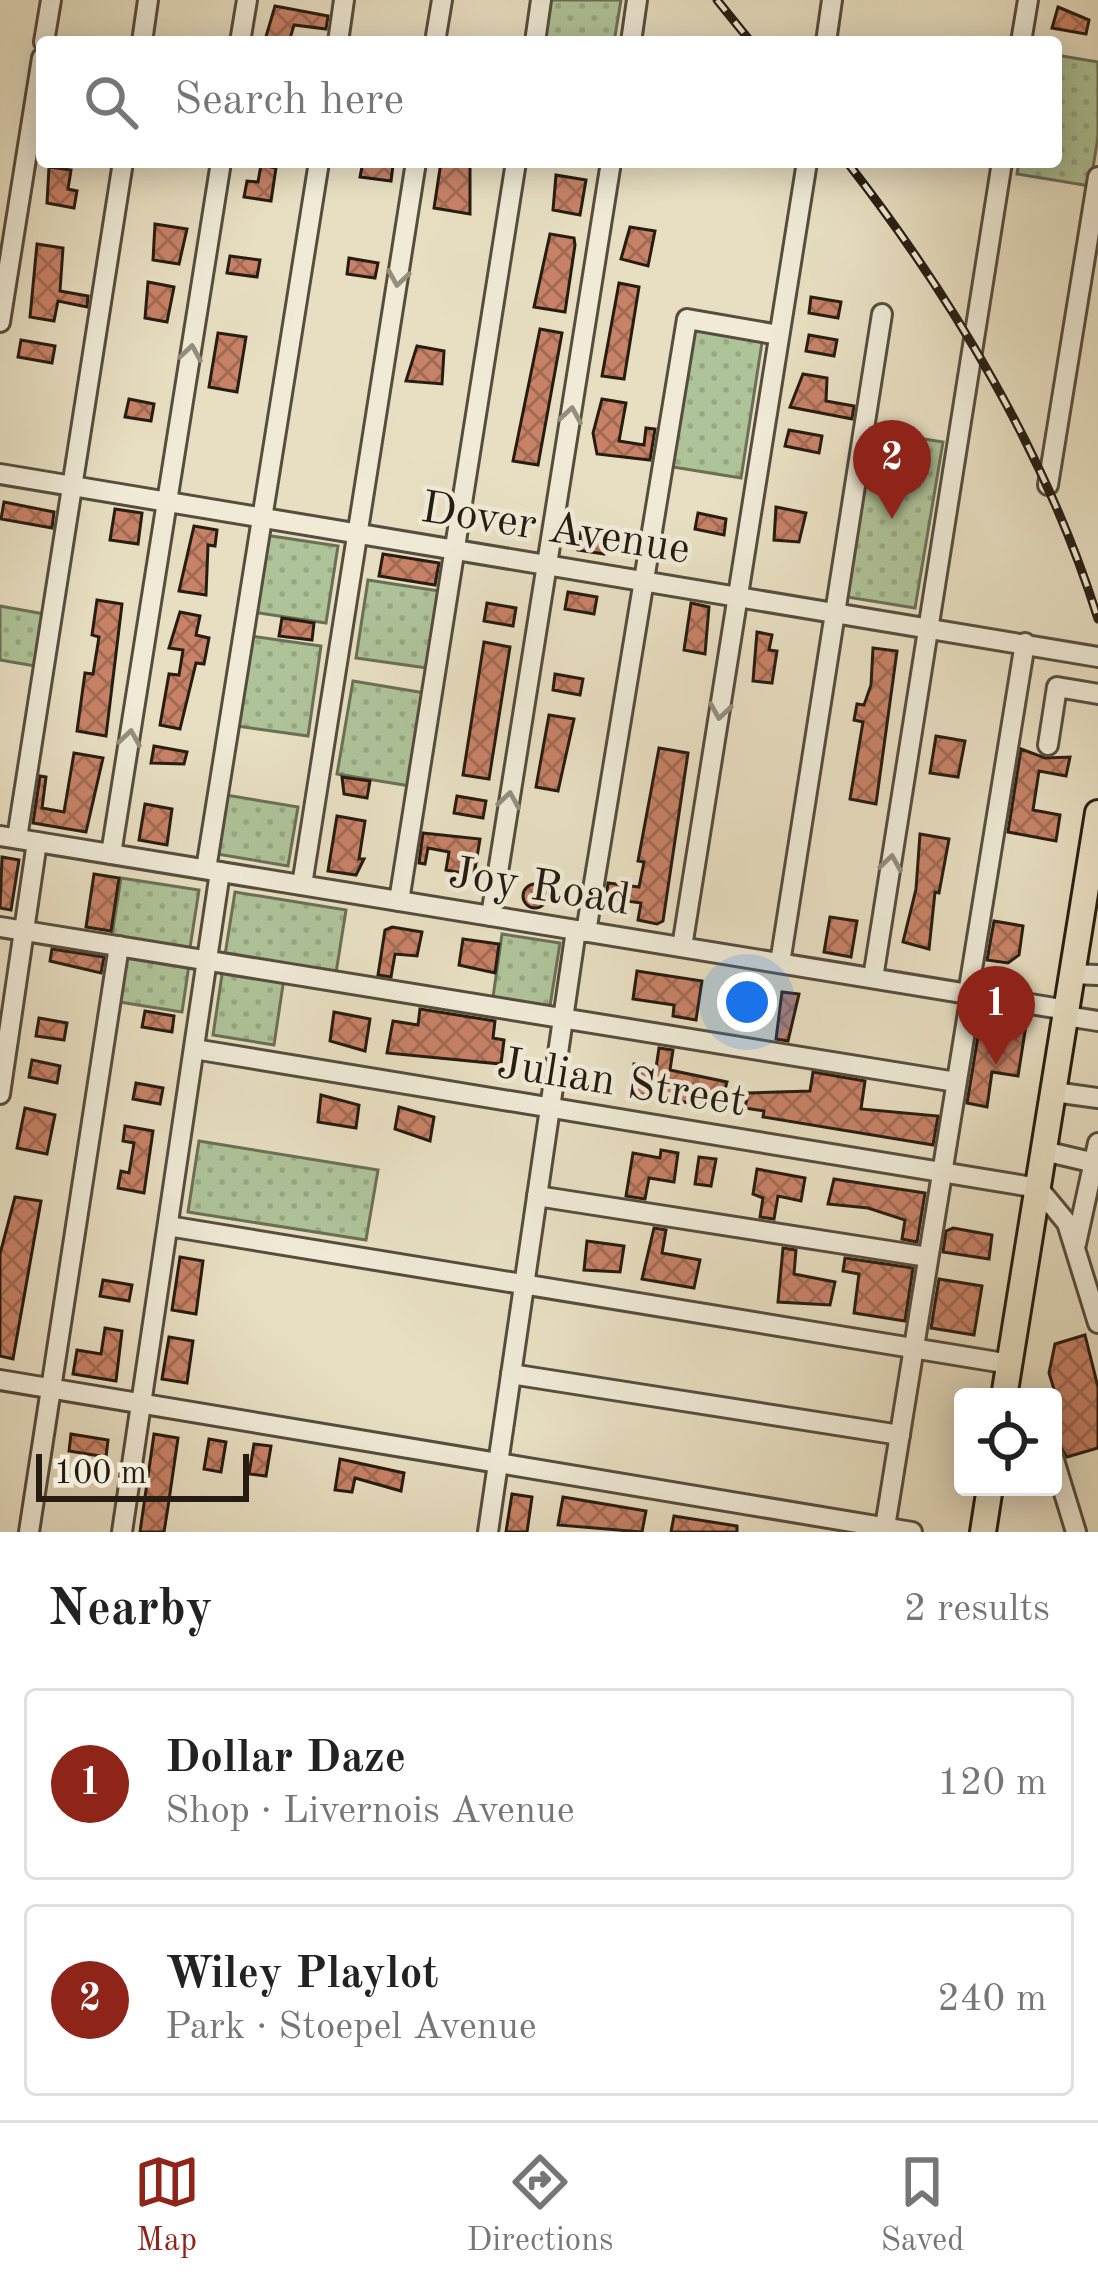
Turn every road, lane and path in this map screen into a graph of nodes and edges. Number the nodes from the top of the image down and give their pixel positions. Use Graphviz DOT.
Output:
graph roads {
  1 [pos="51,0"];
  2 [pos="148,0"];
  3 [pos="247,0"];
  4 [pos="344,0"];
  5 [pos="442,0"];
  6 [pos="542,0"];
  7 [pos="637,0"];
  8 [pos="832,0"];
  9 [pos="1028,0"];
  10 [pos="45,36"];
  11 [pos="143,36"];
  12 [pos="241,36"];
  13 [pos="339,36"];
  14 [pos="436,36"];
  15 [pos="536,36"];
  16 [pos="632,36"];
  17 [pos="827,36"];
  18 [pos="1022,36"];
  19 [pos="36,96"];
  20 [pos="122,168"];
  21 [pos="220,168"];
  22 [pos="318,168"];
  23 [pos="415,168"];
  24 [pos="515,168"];
  25 [pos="610,168"];
  26 [pos="806,168"];
  27 [pos="1001,168"];
  28 [pos="1098,177"];
  29 [pos="882,314"];
  30 [pos="0,322"];
  31 [pos="779,335"];
  32 [pos="0,474"];
  33 [pos="1048,484"];
  34 [pos="72,486"];
  35 [pos="167,502"];
  36 [pos="263,517"];
  37 [pos="358,533"];
  38 [pos="453,549"];
  39 [pos="548,564"];
  40 [pos="644,580"];
  41 [pos="738,596"];
  42 [pos="836,612"];
  43 [pos="929,627"];
  44 [pos="1025,643"];
  45 [pos="1098,657"];
  46 [pos="1098,694"];
  47 [pos="1048,745"];
  48 [pos="1098,813"];
  49 [pos="8,837"];
  50 [pos="38,842"];
  51 [pos="111,854"];
  52 [pos="213,870"];
  53 [pos="302,885"];
  54 [pos="399,901"];
  55 [pos="490,916"];
  56 [pos="0,927"];
  57 [pos="24,931"];
  58 [pos="581,931"];
  59 [pos="1088,940"];
  60 [pos="119,946"];
  61 [pos="682,947"];
  62 [pos="207,961"];
  63 [pos="780,963"];
  64 [pos="1085,975"];
  65 [pos="873,978"];
  66 [pos="969,994"];
  67 [pos="1066,1013"];
  68 [pos="563,1018"];
  69 [pos="1098,1021"];
  70 [pos="194,1049"];
  71 [pos="956,1082"];
  72 [pos="1054,1092"];
  73 [pos="0,1094"];
  74 [pos="1098,1098"];
  75 [pos="550,1108"];
  76 [pos="1044,1151"];
  77 [pos="1097,1153"];
  78 [pos="941,1172"];
  79 [pos="1038,1187"];
  80 [pos="537,1196"];
  81 [pos="168,1226"];
  82 [pos="1075,1249"];
  83 [pos="928,1257"];
  84 [pos="524,1285"];
  85 [pos="1098,1323"];
  86 [pos="914,1348"];
  87 [pos="1010,1364"];
  88 [pos="511,1374"];
  89 [pos="0,1380"];
  90 [pos="50,1388"];
  91 [pos="1006,1388"];
  92 [pos="141,1403"];
  93 [pos="900,1435"];
  94 [pos="498,1463"];
  95 [pos="1062,1486"];
  96 [pos="989,1496"];
  97 [pos="889,1529"];
  98 [pos="29,1532"];
  99 [pos="122,1532"];
  100 [pos="488,1532"];
  101 [pos="912,1532"];
  102 [pos="983,1532"];
  103 [pos="1076,1532"];
  1 -- 10 [label="street"];
  2 -- 11 [label="street"];
  3 -- 12 [label="street"];
  4 -- 13 [label="street"];
  5 -- 14 [label="street"];
  6 -- 15 [label="street"];
  7 -- 16 [label="street"];
  8 -- 17 [label="street"];
  9 -- 18 [label="street"];
  19 -- 30 [label="street"];
  20 -- 34 [label="street"];
  35 -- 21 [label="street, one-way"];
  22 -- 36 [label="street"];
  23 -- 37 [label="street, one-way"];
  24 -- 38 [label="street"];
  39 -- 25 [label="street, one-way"];
  26 -- 31 [label="street"];
  27 -- 43 [label="street"];
  28 -- 33 [label="street"];
  29 -- 42 [label="street"];
  31 -- 40 [label="street"];
  31 -- 41 [label="street"];
  32 -- 34 [label="street, Dover Avenue"];
  34 -- 35 [label="street, Dover Avenue"];
  34 -- 49 [label="street"];
  35 -- 36 [label="street, Dover Avenue"];
  51 -- 35 [label="street, one-way"];
  36 -- 37 [label="street, Dover Avenue"];
  36 -- 52 [label="street"];
  37 -- 38 [label="street, Dover Avenue"];
  37 -- 53 [label="street"];
  38 -- 39 [label="street, Dover Avenue"];
  38 -- 54 [label="street"];
  39 -- 40 [label="street, Dover Avenue"];
  55 -- 39 [label="street, one-way"];
  40 -- 41 [label="street, Dover Avenue"];
  40 -- 58 [label="street"];
  41 -- 42 [label="street, Dover Avenue"];
  41 -- 61 [label="street, one-way"];
  42 -- 43 [label="street, Dover Avenue"];
  42 -- 63 [label="street"];
  43 -- 44 [label="street, Dover Avenue"];
  65 -- 43 [label="street, one-way"];
  44 -- 45 [label="street, Dover Avenue"];
  44 -- 66 [label="street"];
  46 -- 47 [label="street"];
  48 -- 59 [label="main road"];
  49 -- 50 [label="street, Joy Road"];
  50 -- 51 [label="street, Joy Road"];
  50 -- 57 [label="street"];
  51 -- 52 [label="street, Joy Road"];
  52 -- 53 [label="street, Joy Road"];
  52 -- 62 [label="street"];
  53 -- 54 [label="street, Joy Road"];
  54 -- 55 [label="street, Joy Road"];
  55 -- 58 [label="street, Joy Road"];
  56 -- 57 [label="street"];
  57 -- 60 [label="street"];
  57 -- 73 [label="street"];
  58 -- 61 [label="street, Joy Road"];
  58 -- 68 [label="street"];
  59 -- 64 [label="main road"];
  60 -- 62 [label="street"];
  60 -- 90 [label="street"];
  61 -- 63 [label="street, Joy Road"];
  62 -- 68 [label="street"];
  62 -- 70 [label="street"];
  63 -- 65 [label="street, Joy Road"];
  64 -- 67 [label="main road"];
  65 -- 66 [label="street, Joy Road"];
  66 -- 67 [label="street, Joy Road"];
  66 -- 71 [label="street"];
  67 -- 69 [label="street, Joy Road"];
  67 -- 72 [label="main road"];
  68 -- 71 [label="street"];
  68 -- 75 [label="street"];
  70 -- 75 [label="street, Julian Street"];
  70 -- 81 [label="street"];
  71 -- 78 [label="street"];
  72 -- 74 [label="street"];
  72 -- 76 [label="main road"];
  75 -- 78 [label="street, Julian Street"];
  75 -- 80 [label="street"];
  76 -- 77 [label="street"];
  76 -- 79 [label="main road"];
  77 -- 82 [label="street"];
  78 -- 79 [label="street, Julian Street"];
  78 -- 83 [label="street"];
  79 -- 82 [label="street"];
  79 -- 87 [label="main road"];
  80 -- 83 [label="street"];
  80 -- 84 [label="street"];
  81 -- 84 [label="street"];
  81 -- 92 [label="street"];
  82 -- 85 [label="street"];
  83 -- 86 [label="street"];
  84 -- 86 [label="street"];
  84 -- 88 [label="street"];
  86 -- 87 [label="street"];
  86 -- 93 [label="street"];
  87 -- 91 [label="main road"];
  88 -- 93 [label="street"];
  88 -- 94 [label="street"];
  89 -- 90 [label="street"];
  90 -- 92 [label="street"];
  90 -- 98 [label="street"];
  92 -- 94 [label="street"];
  92 -- 99 [label="street"];
  93 -- 97 [label="street"];
  94 -- 97 [label="street"];
  94 -- 100 [label="street"];
  95 -- 103 [label="street"];
  96 -- 102 [label="main road"];
  97 -- 101 [label="street"];
}
